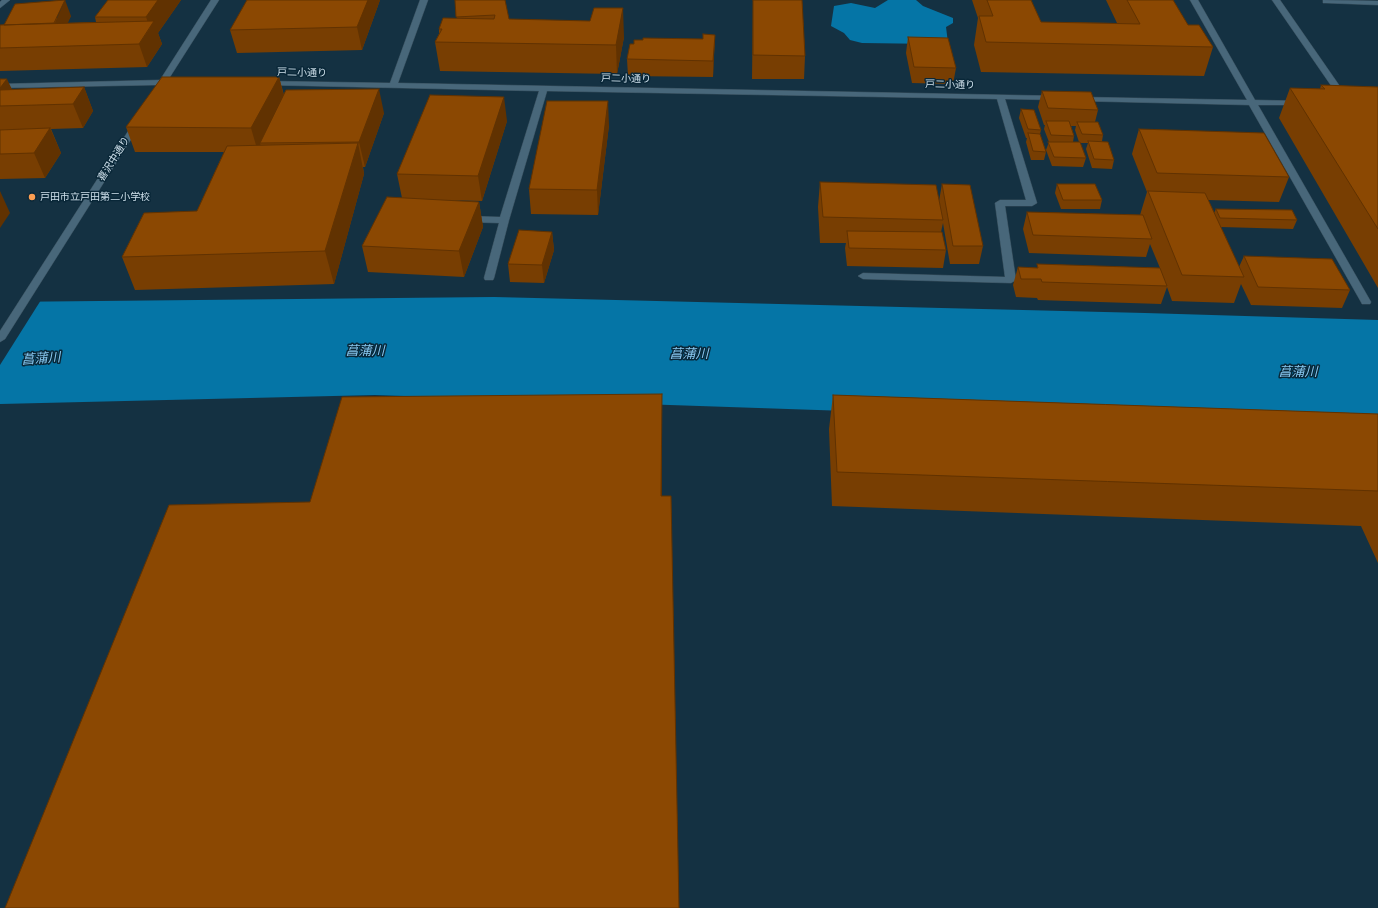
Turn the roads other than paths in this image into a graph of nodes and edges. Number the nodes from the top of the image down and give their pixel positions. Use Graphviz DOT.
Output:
graph roads {
  1 [pos="6,0"];
  2 [pos="215,0"];
  3 [pos="424,0"];
  4 [pos="1194,0"];
  5 [pos="1276,0"];
  6 [pos="1326,1"];
  7 [pos="1378,3"];
  8 [pos="0,6"];
  9 [pos="163,82"];
  10 [pos="186,82"];
  11 [pos="257,83"];
  12 [pos="0,86"];
  13 [pos="392,86"];
  14 [pos="544,88"];
  15 [pos="154,96"];
  16 [pos="1000,97"];
  17 [pos="1251,102"];
  18 [pos="1310,103"];
  19 [pos="1344,103"];
  20 [pos="142,116"];
  21 [pos="452,218"];
  22 [pos="504,220"];
  23 [pos="863,276"];
  24 [pos="489,278"];
  25 [pos="1366,302"];
  26 [pos="0,339"];
  1 -- 8 [label="street"];
  2 -- 9 [label="street"];
  3 -- 13 [label="street"];
  4 -- 17 [label="street"];
  5 -- 19 [label="street"];
  6 -- 7 [label="street"];
  9 -- 10 [label="street"];
  9 -- 12 [label="street"];
  9 -- 15 [label="street"];
  11 -- 13 [label="street, 戸二小通り"];
  13 -- 14 [label="street, 戸二小通り"];
  14 -- 16 [label="street, 戸二小通り"];
  14 -- 22 [label="street"];
  16 -- 17 [label="street, 戸二小通り"];
  16 -- 23 [label="street"];
  17 -- 18 [label="street, 戸二小通り"];
  17 -- 25 [label="street"];
  20 -- 26 [label="street, 喜沢中通り"];
  21 -- 22 [label="street"];
  22 -- 24 [label="street"];
}
